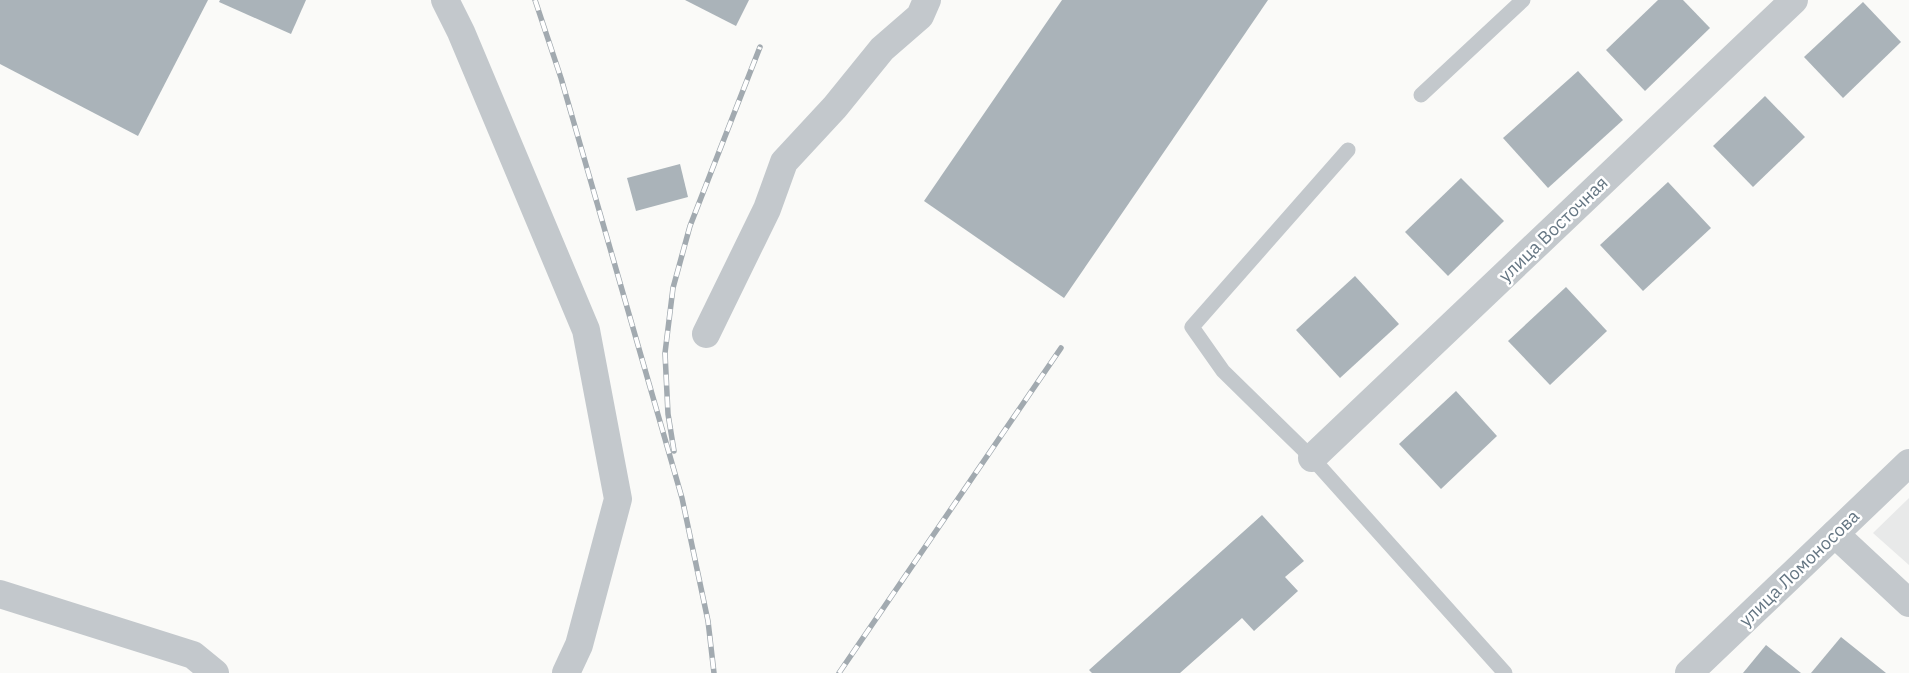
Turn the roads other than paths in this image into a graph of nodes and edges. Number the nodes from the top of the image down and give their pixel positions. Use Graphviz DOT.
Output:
graph roads {
  1 [pos="445,0"];
  2 [pos="927,0"];
  3 [pos="1523,0"];
  4 [pos="1794,0"];
  5 [pos="1421,95"];
  6 [pos="1348,150"];
  7 [pos="706,334"];
  8 [pos="1312,458"];
  9 [pos="1909,463"];
  10 [pos="1835,534"];
  11 [pos="0,594"];
  12 [pos="1909,603"];
  13 [pos="215,673"];
  14 [pos="566,673"];
  15 [pos="1505,673"];
  16 [pos="1689,673"];
  1 -- 14 [label="street"];
  2 -- 7 [label="street"];
  3 -- 5 [label="lane"];
  4 -- 8 [label="street, улица Восточная"];
  6 -- 8 [label="lane"];
  8 -- 15 [label="lane"];
  9 -- 10 [label="street, улица Ломоносова"];
  10 -- 12 [label="street"];
  10 -- 16 [label="street, улица Ломоносова"];
  11 -- 13 [label="street"];
}
